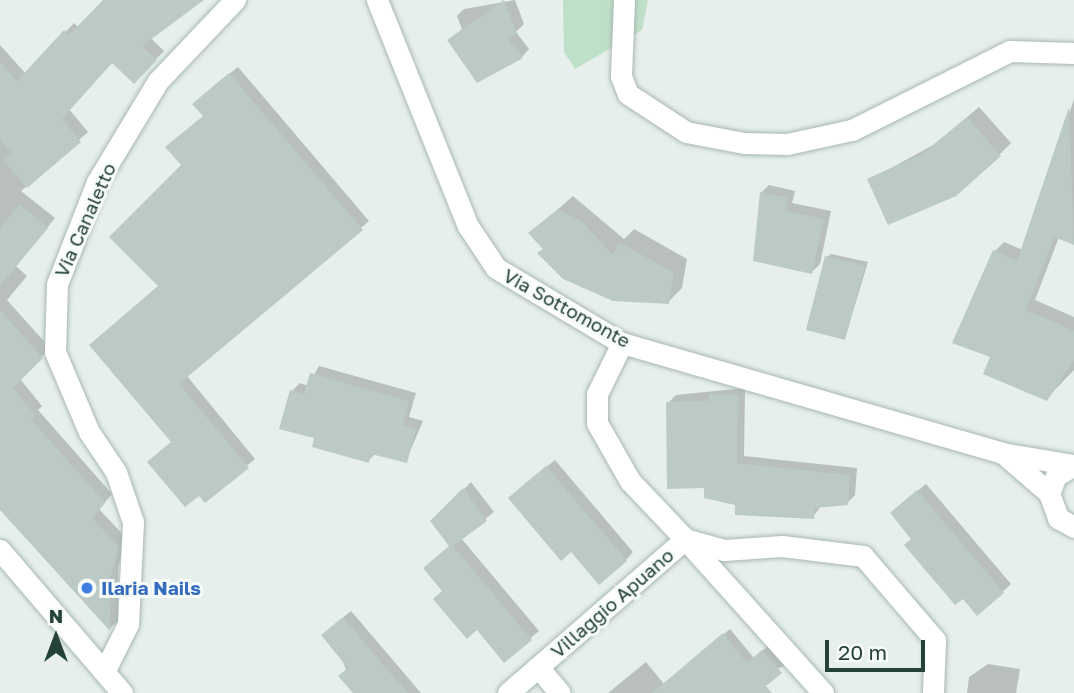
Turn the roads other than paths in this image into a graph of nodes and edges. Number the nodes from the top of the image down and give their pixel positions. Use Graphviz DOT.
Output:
graph roads {
  1 [pos="235,0"];
  2 [pos="377,0"];
  3 [pos="624,0"];
  4 [pos="1074,53"];
  5 [pos="622,343"];
  6 [pos="1002,453"];
  7 [pos="1073,465"];
  8 [pos="1049,493"];
  9 [pos="1074,527"];
  10 [pos="685,538"];
  11 [pos="0,550"];
  12 [pos="538,667"];
  13 [pos="105,670"];
  14 [pos="122,693"];
  15 [pos="508,693"];
  16 [pos="560,693"];
  17 [pos="823,693"];
  18 [pos="933,693"];
  1 -- 13 [label="street, Via Canaletto"];
  2 -- 5 [label="street, Via Sottomonte"];
  3 -- 4 [label="street"];
  5 -- 6 [label="street, Via Sottomonte"];
  5 -- 10 [label="street, Villaggio Apuano"];
  6 -- 7 [label="street, Via Sottomonte"];
  6 -- 8 [label="street, Via Sottomonte"];
  7 -- 8 [label="street"];
  8 -- 9 [label="street"];
  10 -- 12 [label="street, Villaggio Apuano"];
  10 -- 17 [label="street, Villaggio Apuano"];
  10 -- 18 [label="street, Villaggio Apuano"];
  11 -- 13 [label="street"];
  12 -- 15 [label="street, Villaggio Apuano"];
  12 -- 16 [label="street, Villaggio Apuano"];
  13 -- 14 [label="street"];
}
